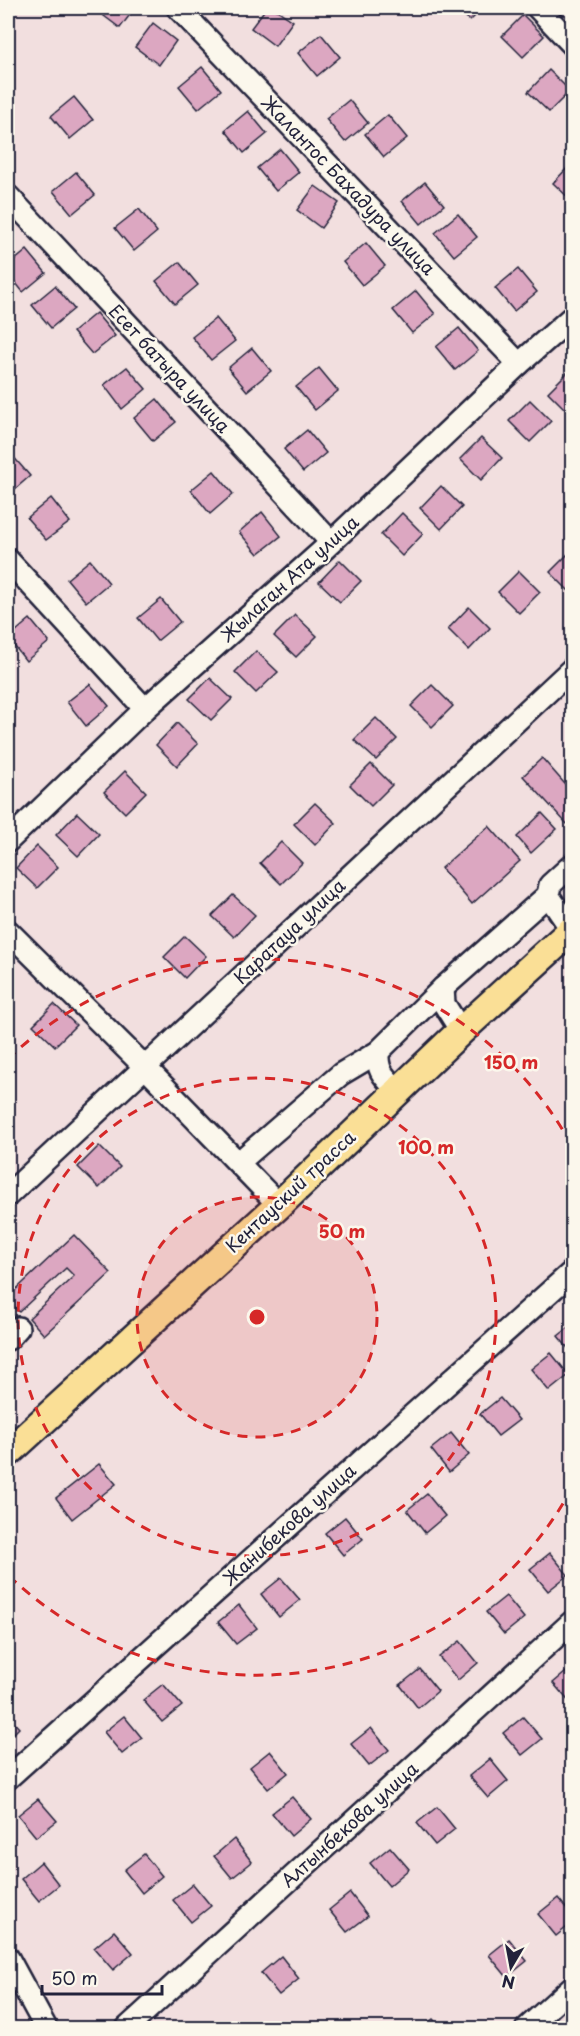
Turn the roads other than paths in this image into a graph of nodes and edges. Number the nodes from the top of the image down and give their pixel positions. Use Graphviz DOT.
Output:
graph roads {
  1 [pos="178,8"];
  2 [pos="538,8"];
  3 [pos="573,44"];
  4 [pos="8,196"];
  5 [pos="573,317"];
  6 [pos="519,364"];
  7 [pos="331,542"];
  8 [pos="8,560"];
  9 [pos="573,669"];
  10 [pos="145,709"];
  11 [pos="8,841"];
  12 [pos="573,866"];
  13 [pos="548,895"];
  14 [pos="573,930"];
  15 [pos="8,931"];
  16 [pos="443,988"];
  17 [pos="461,1031"];
  18 [pos="378,1052"];
  19 [pos="145,1067"];
  20 [pos="398,1090"];
  21 [pos="239,1162"];
  22 [pos="8,1196"];
  23 [pos="279,1205"];
  24 [pos="573,1272"];
  25 [pos="8,1453"];
  26 [pos="573,1622"];
  27 [pos="8,1778"];
  28 [pos="8,1958"];
  29 [pos="573,1987"];
  30 [pos="46,2028"];
  31 [pos="127,2028"];
  32 [pos="527,2028"];
  1 -- 6 [label="street, Жалантос Бахадура улица"];
  2 -- 3 [label="street"];
  4 -- 7 [label="street, Есет батыра улица"];
  5 -- 6 [label="street, Жылаган Ата улица"];
  6 -- 7 [label="street, Жылаган Ата улица"];
  7 -- 10 [label="street, Жылаган Ата улица"];
  8 -- 10 [label="street"];
  9 -- 19 [label="street, Каратауа улица"];
  10 -- 11 [label="street, Жылаган Ата улица"];
  12 -- 13 [label="street"];
  13 -- 14 [label="street"];
  13 -- 16 [label="street"];
  14 -- 17 [label="main road, Кентауский трасса"];
  15 -- 19 [label="street"];
  16 -- 17 [label="street"];
  16 -- 18 [label="street"];
  17 -- 20 [label="main road, Кентауский трасса"];
  18 -- 20 [label="street"];
  18 -- 21 [label="street"];
  19 -- 21 [label="street"];
  19 -- 22 [label="street, Каратауа улица"];
  20 -- 23 [label="main road, Кентауский трасса"];
  21 -- 23 [label="street"];
  23 -- 25 [label="main road, Кентауский трасса"];
  24 -- 27 [label="street, Жанибекова улица"];
  26 -- 31 [label="street, Алтынбекова улица"];
  28 -- 30 [label="street"];
  29 -- 32 [label="street"];
}
